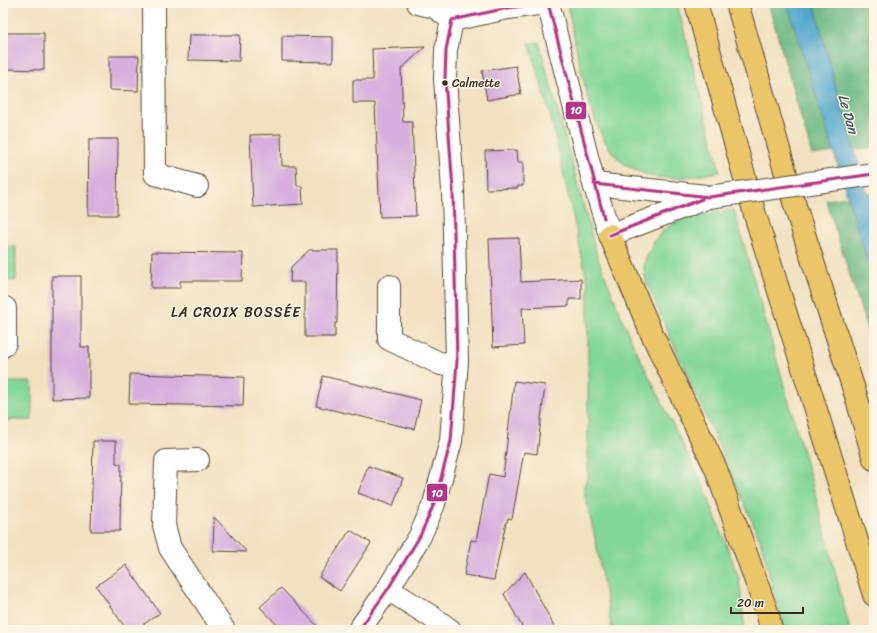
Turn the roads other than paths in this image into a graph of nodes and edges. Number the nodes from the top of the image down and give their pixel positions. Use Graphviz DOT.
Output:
graph roads {
  1 [pos="154,3"];
  2 [pos="418,3"];
  3 [pos="546,3"];
  4 [pos="696,3"];
  5 [pos="737,3"];
  6 [pos="452,20"];
  7 [pos="874,174"];
  8 [pos="594,184"];
  9 [pos="197,186"];
  10 [pos="709,196"];
  11 [pos="610,235"];
  12 [pos="389,286"];
  13 [pos="5,308"];
  14 [pos="3,346"];
  15 [pos="457,361"];
  16 [pos="856,396"];
  17 [pos="874,439"];
  18 [pos="874,459"];
  19 [pos="198,460"];
  20 [pos="752,572"];
  21 [pos="388,589"];
  22 [pos="874,595"];
  23 [pos="224,630"];
  24 [pos="359,630"];
  25 [pos="450,630"];
  26 [pos="755,630"];
  27 [pos="771,630"];
  1 -- 9 [label="street"];
  2 -- 6 [label="street"];
  3 -- 6 [label="street"];
  3 -- 8 [label="street"];
  4 -- 22 [label="highway"];
  5 -- 16 [label="highway"];
  6 -- 15 [label="street"];
  7 -- 10 [label="street, bridge"];
  8 -- 10 [label="street"];
  8 -- 11 [label="street"];
  10 -- 11 [label="street"];
  11 -- 20 [label="highway"];
  12 -- 15 [label="street"];
  13 -- 14 [label="street"];
  15 -- 21 [label="street"];
  16 -- 17 [label="highway"];
  16 -- 18 [label="highway"];
  19 -- 23 [label="street"];
  20 -- 26 [label="highway"];
  20 -- 27 [label="highway"];
  21 -- 24 [label="street"];
  21 -- 25 [label="street"];
}
